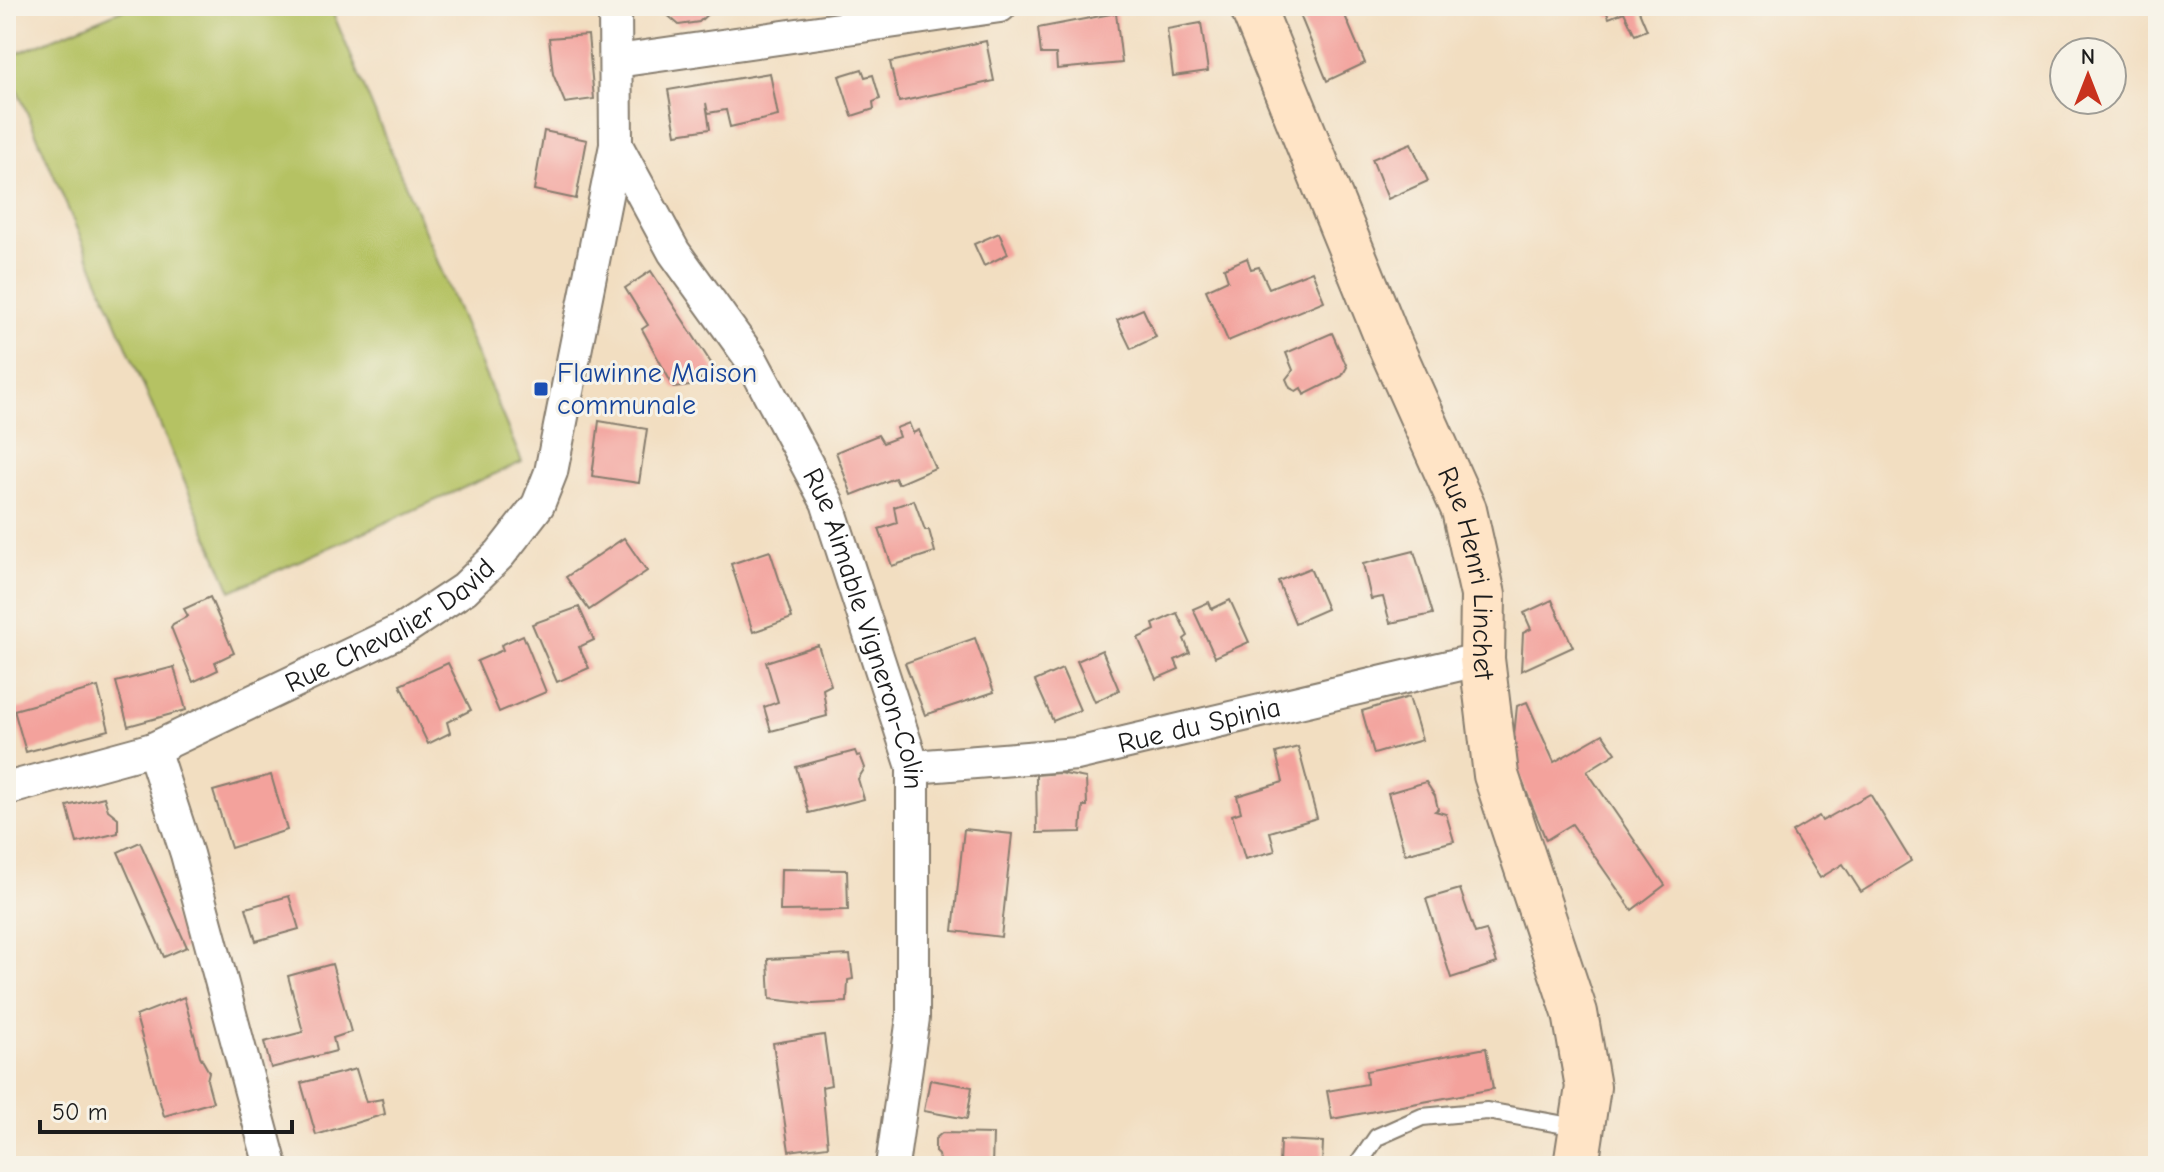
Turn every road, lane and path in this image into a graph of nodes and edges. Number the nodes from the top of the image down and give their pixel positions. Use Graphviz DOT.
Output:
graph roads {
  1 [pos="615,6"];
  2 [pos="1000,6"];
  3 [pos="1252,6"];
  4 [pos="617,61"];
  5 [pos="616,145"];
  6 [pos="1482,659"];
  7 [pos="153,749"];
  8 [pos="913,767"];
  9 [pos="6,789"];
  10 [pos="1580,1147"];
  11 [pos="271,1166"];
  12 [pos="892,1166"];
  13 [pos="1357,1166"];
  1 -- 4 [label="street, Rue Chevalier David"];
  2 -- 4 [label="street"];
  3 -- 6 [label="street, Rue Henri Linchet"];
  4 -- 5 [label="street, Rue Chevalier David"];
  5 -- 7 [label="street, Rue Chevalier David"];
  5 -- 8 [label="street, Rue Aimable Vigneron-Colin"];
  6 -- 8 [label="street, Rue du Spinia"];
  6 -- 10 [label="street, Rue Henri Linchet"];
  7 -- 9 [label="street, Rue Chevalier David"];
  7 -- 11 [label="street"];
  8 -- 12 [label="street, Rue Aimable Vigneron-Colin"];
  10 -- 13 [label="lane"];
}
